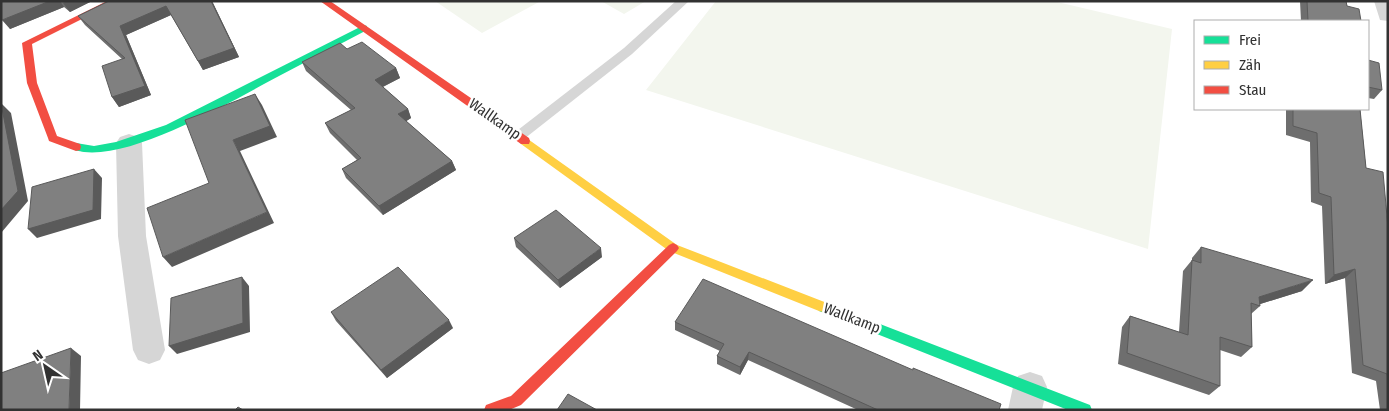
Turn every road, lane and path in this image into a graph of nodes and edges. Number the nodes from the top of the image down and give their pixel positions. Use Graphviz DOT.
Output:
graph roads {
  1 [pos="114,1"];
  2 [pos="324,1"];
  3 [pos="683,1"];
  4 [pos="1384,1"];
  5 [pos="1388,15"];
  6 [pos="364,28"];
  7 [pos="519,136"];
  8 [pos="129,143"];
  9 [pos="673,248"];
  10 [pos="149,350"];
  11 [pos="1028,398"];
  12 [pos="492,410"];
  13 [pos="1084,410"];
  1 -- 8 [label="street"];
  2 -- 6 [label="street, Wallkamp"];
  3 -- 7 [label="lane"];
  4 -- 5 [label="street"];
  6 -- 7 [label="street, Wallkamp"];
  6 -- 8 [label="street"];
  7 -- 9 [label="street, Wallkamp"];
  8 -- 10 [label="street"];
  9 -- 11 [label="street, Wallkamp"];
  9 -- 12 [label="street"];
  11 -- 13 [label="street, Wallkamp"];
}
